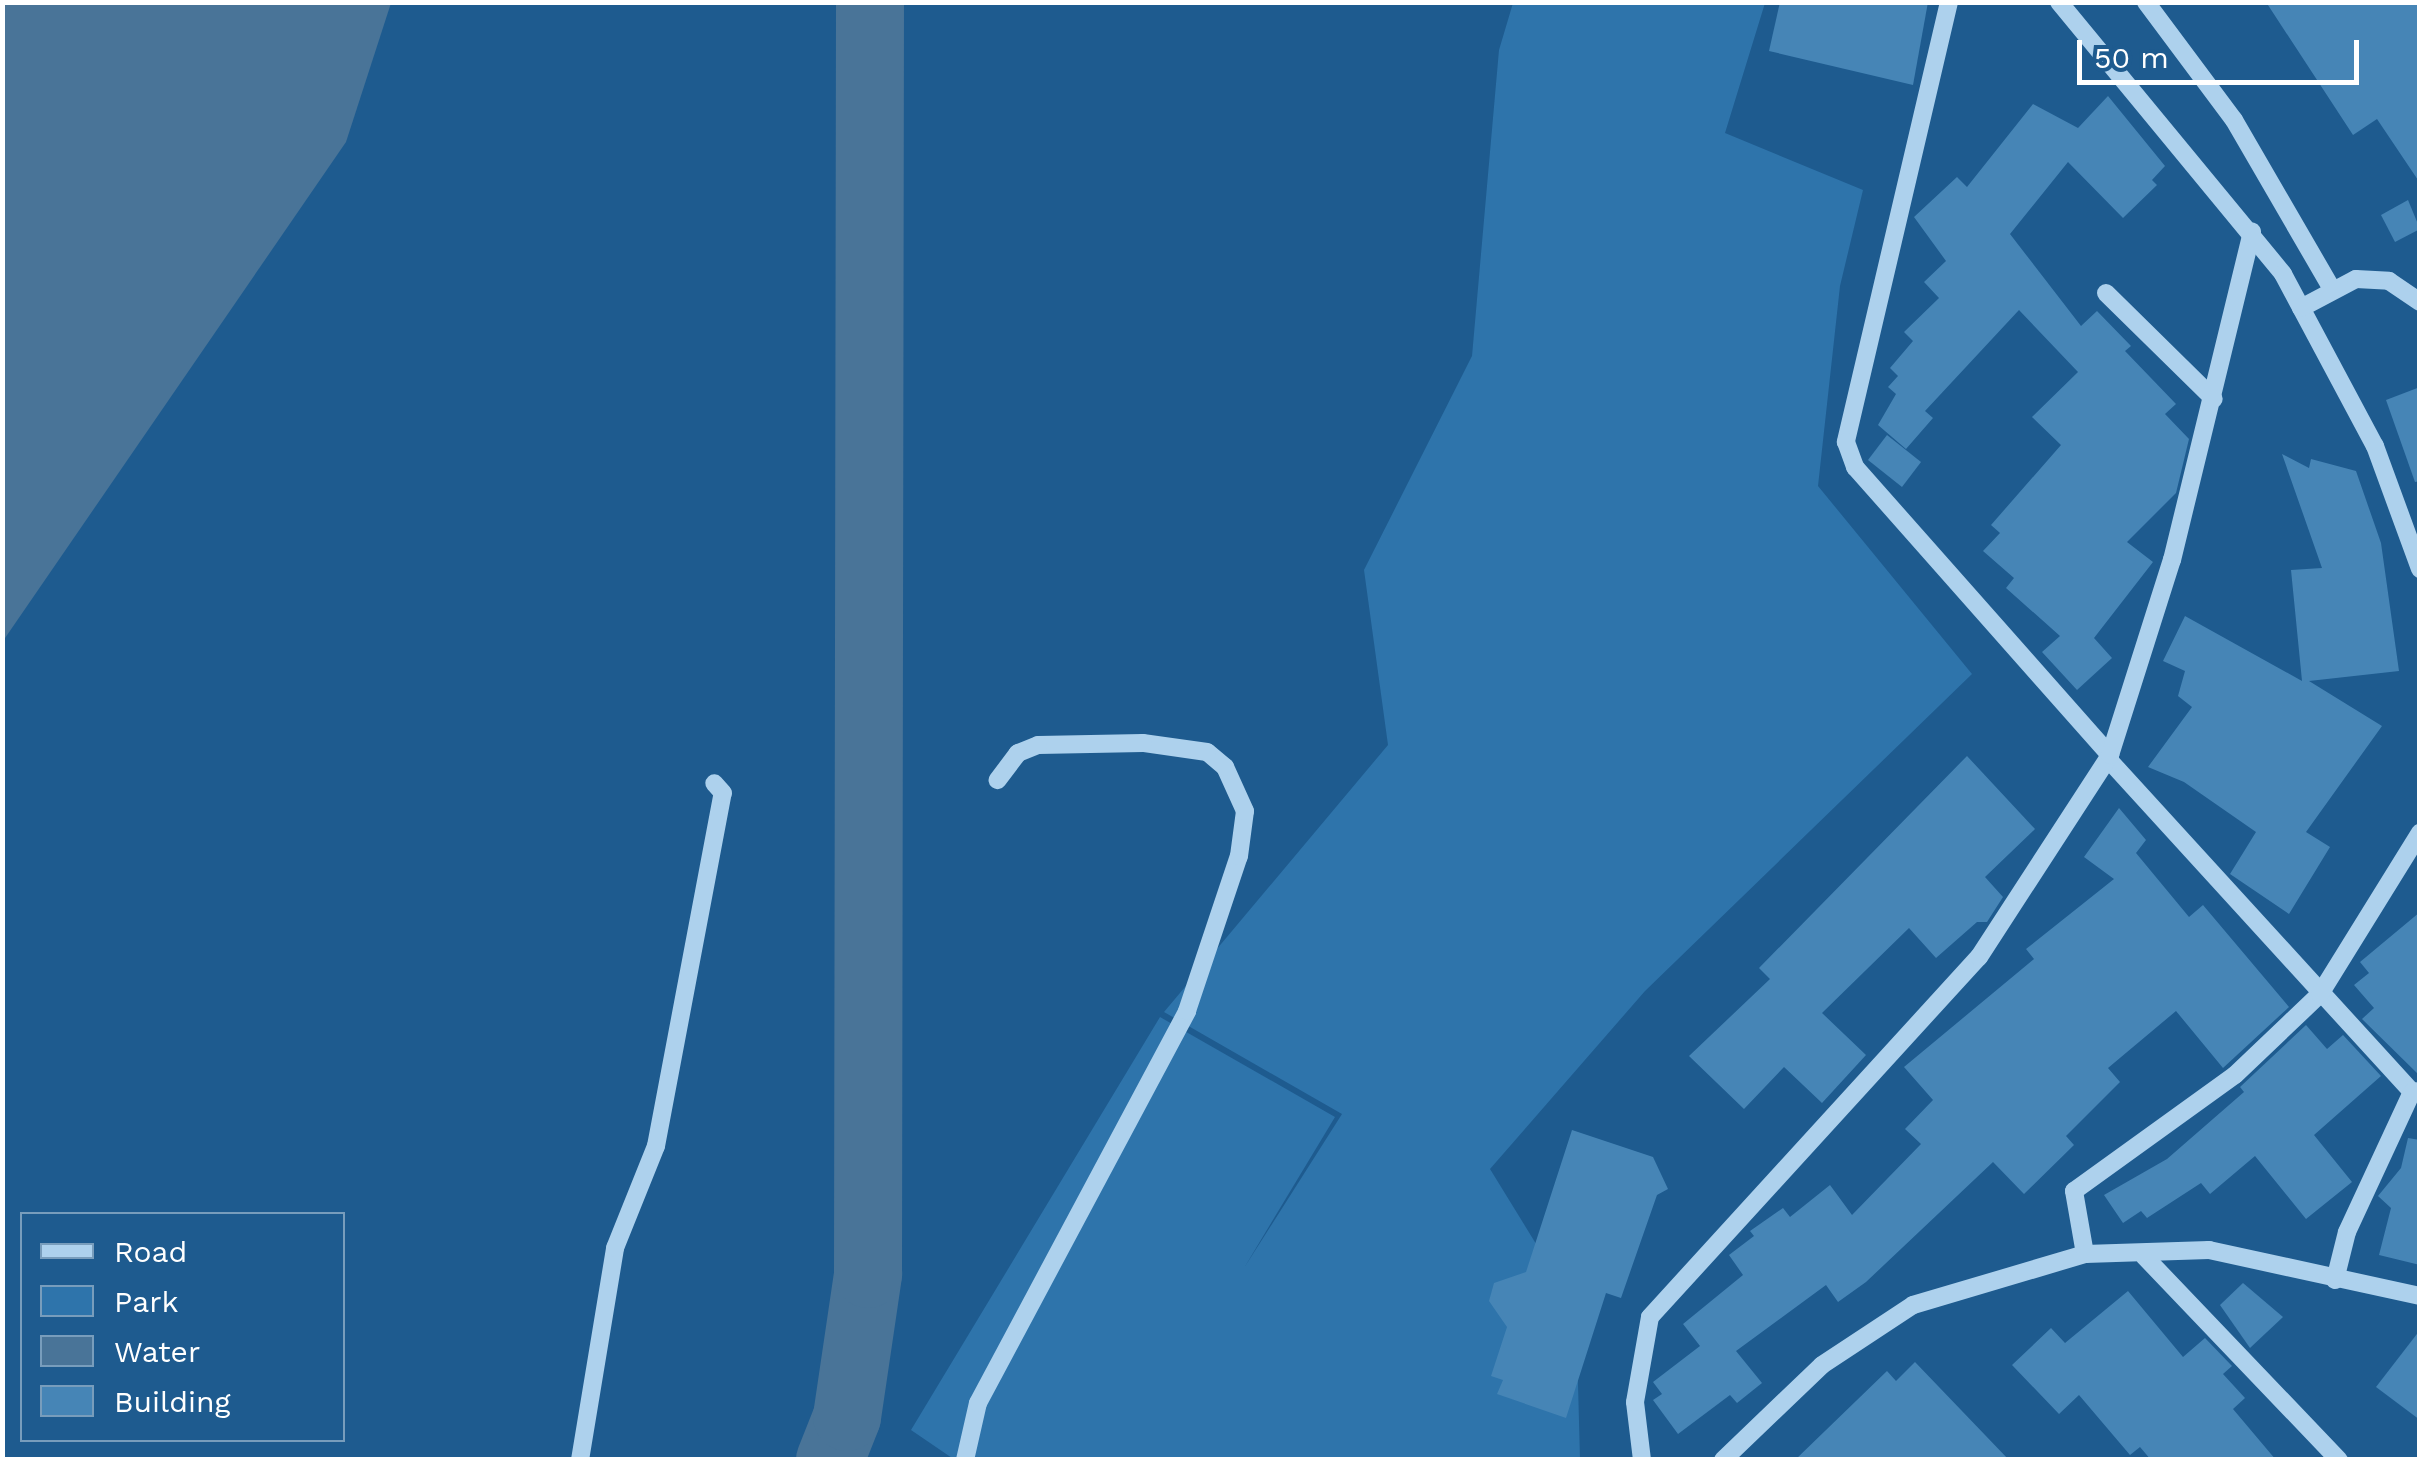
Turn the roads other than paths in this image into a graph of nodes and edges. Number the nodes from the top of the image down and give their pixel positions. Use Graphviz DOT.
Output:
graph roads {
  1 [pos="1949,2"];
  2 [pos="2059,2"];
  3 [pos="2146,2"];
  4 [pos="2252,232"];
  5 [pos="2332,289"];
  6 [pos="2106,293"];
  7 [pos="2420,302"];
  8 [pos="2301,308"];
  9 [pos="2214,400"];
  10 [pos="2420,569"];
  11 [pos="2109,757"];
  12 [pos="998,780"];
  13 [pos="714,783"];
  14 [pos="2420,833"];
  15 [pos="2320,994"];
  16 [pos="2416,1092"];
  17 [pos="2085,1254"];
  18 [pos="2144,1256"];
  19 [pos="2335,1280"];
  20 [pos="2420,1296"];
  21 [pos="580,1460"];
  22 [pos="966,1460"];
  23 [pos="1642,1460"];
  24 [pos="1723,1460"];
  25 [pos="2339,1460"];
  1 -- 11 [label="street"];
  2 -- 4 [label="street"];
  3 -- 5 [label="street"];
  4 -- 8 [label="street"];
  4 -- 9 [label="street"];
  5 -- 7 [label="street"];
  5 -- 8 [label="street"];
  6 -- 9 [label="street"];
  8 -- 10 [label="street"];
  9 -- 11 [label="street"];
  11 -- 15 [label="street"];
  11 -- 23 [label="street"];
  12 -- 22 [label="street"];
  13 -- 21 [label="street"];
  14 -- 15 [label="street"];
  15 -- 16 [label="street"];
  15 -- 17 [label="street"];
  16 -- 19 [label="street"];
  17 -- 18 [label="street"];
  17 -- 24 [label="street"];
  18 -- 19 [label="street"];
  18 -- 25 [label="street"];
  19 -- 20 [label="street"];
}
